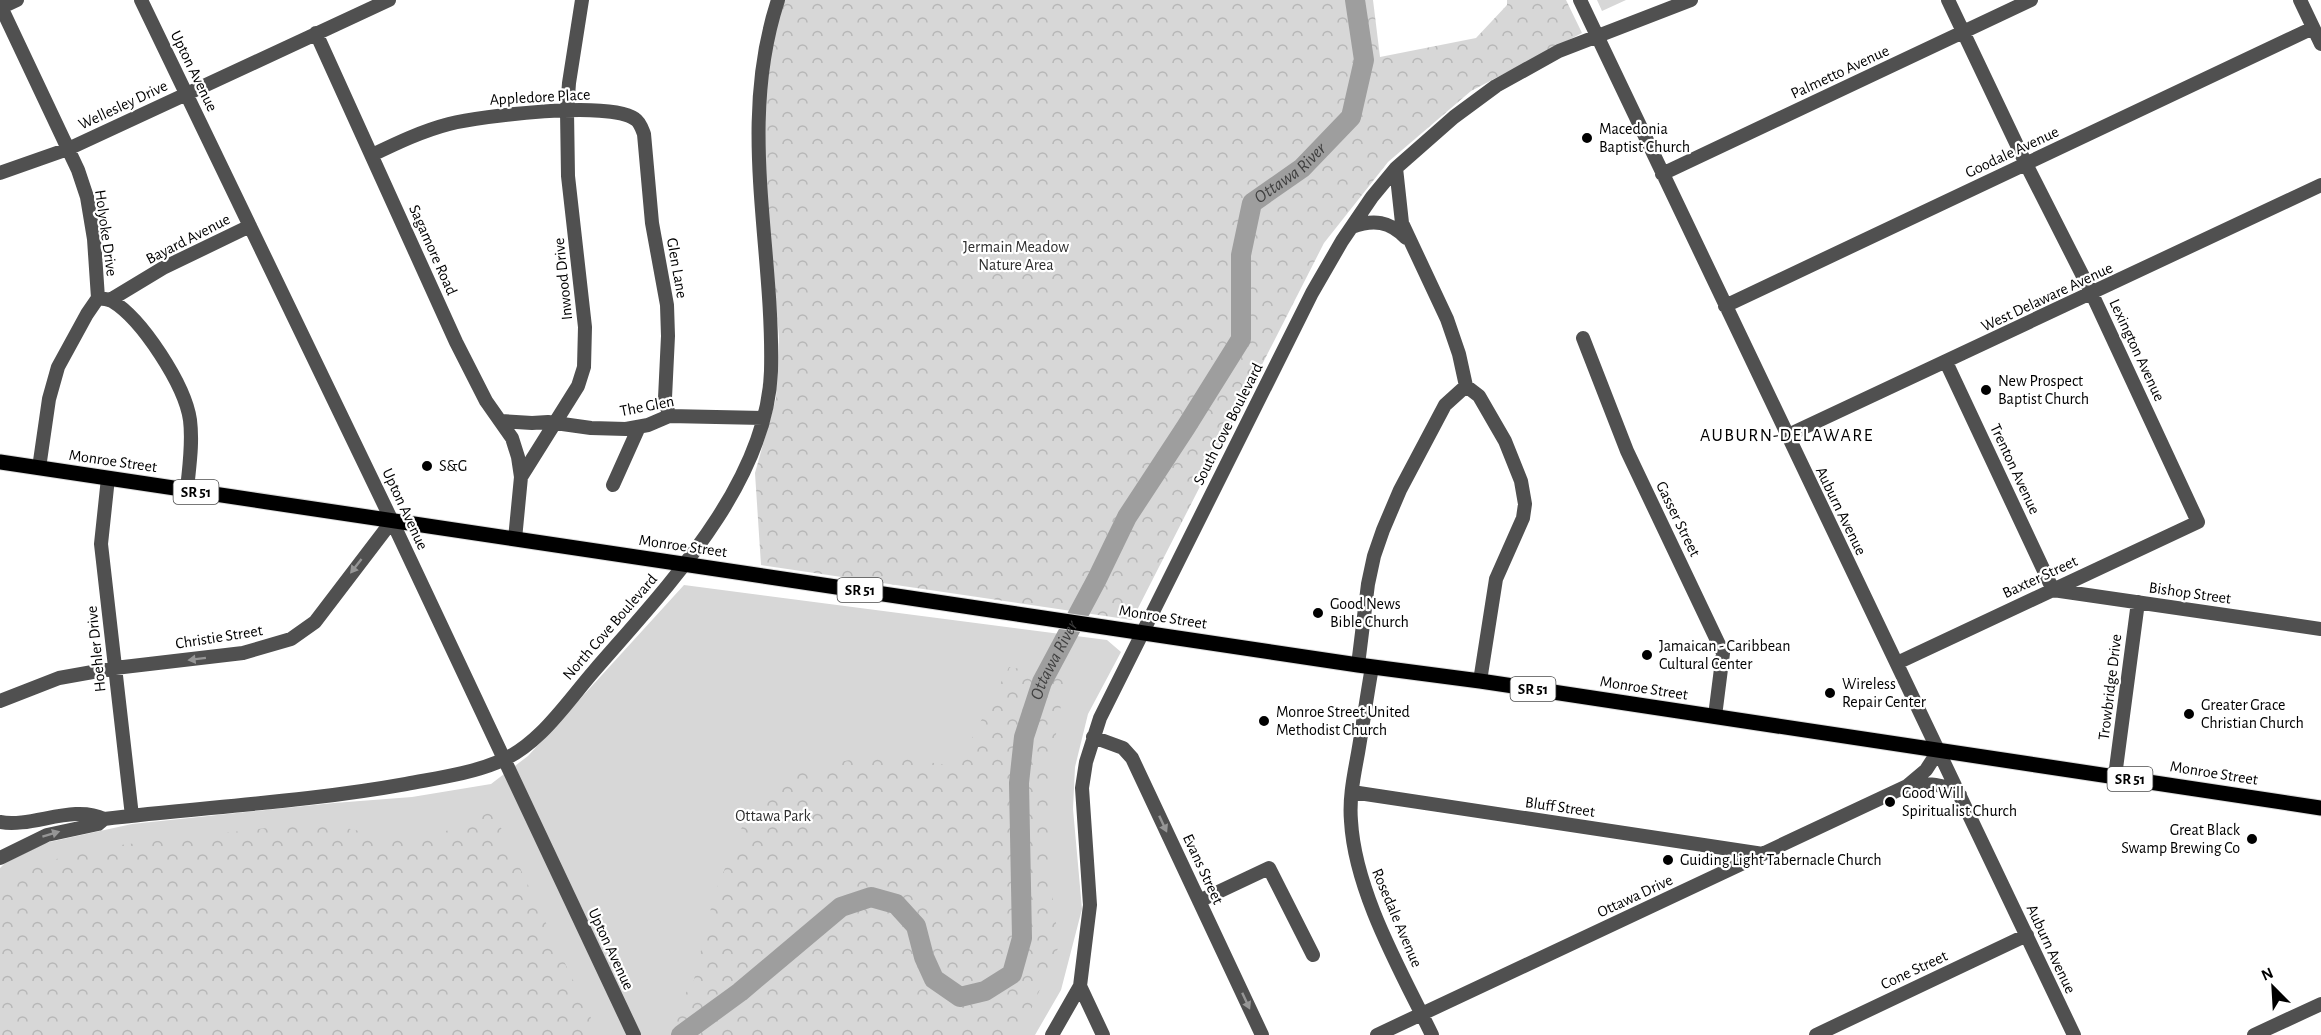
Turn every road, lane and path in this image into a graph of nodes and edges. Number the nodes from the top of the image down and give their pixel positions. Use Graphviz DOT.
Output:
graph roads {
  1 [pos="17,0"];
  2 [pos="141,0"];
  3 [pos="389,0"];
  4 [pos="582,0"];
  5 [pos="778,0"];
  6 [pos="1580,0"];
  7 [pos="1691,0"];
  8 [pos="1948,0"];
  9 [pos="2031,0"];
  10 [pos="2300,0"];
  11 [pos="1,8"];
  12 [pos="2313,28"];
  13 [pos="1963,32"];
  14 [pos="316,33"];
  15 [pos="1598,37"];
  16 [pos="2321,44"];
  17 [pos="186,93"];
  18 [pos="567,111"];
  19 [pos="641,125"];
  20 [pos="68,149"];
  21 [pos="372,155"];
  22 [pos="2026,164"];
  23 [pos="1396,168"];
  24 [pos="0,173"];
  25 [pos="1662,174"];
  26 [pos="2321,185"];
  27 [pos="250,226"];
  28 [pos="1352,227"];
  29 [pos="1409,241"];
  30 [pos="2092,294"];
  31 [pos="104,299"];
  32 [pos="1725,306"];
  33 [pos="1583,338"];
  34 [pos="1946,362"];
  35 [pos="1466,386"];
  36 [pos="669,416"];
  37 [pos="763,418"];
  38 [pos="501,421"];
  39 [pos="555,423"];
  40 [pos="639,427"];
  41 [pos="1786,436"];
  42 [pos="0,462"];
  43 [pos="39,468"];
  44 [pos="521,477"];
  45 [pos="108,478"];
  46 [pos="613,485"];
  47 [pos="187,490"];
  48 [pos="392,521"];
  49 [pos="2198,522"];
  50 [pos="515,539"];
  51 [pos="686,564"];
  52 [pos="2054,590"];
  53 [pos="2138,602"];
  54 [pos="2321,628"];
  55 [pos="1134,631"];
  56 [pos="1897,663"];
  57 [pos="1365,666"];
  58 [pos="115,668"];
  59 [pos="1480,681"];
  60 [pos="0,701"];
  61 [pos="1715,716"];
  62 [pos="1093,737"];
  63 [pos="1939,750"];
  64 [pos="504,760"];
  65 [pos="2115,776"];
  66 [pos="1907,786"];
  67 [pos="1352,792"];
  68 [pos="1960,795"];
  69 [pos="2321,808"];
  70 [pos="132,816"];
  71 [pos="104,819"];
  72 [pos="0,822"];
  73 [pos="1763,854"];
  74 [pos="0,858"];
  75 [pos="1199,901"];
  76 [pos="2027,935"];
  77 [pos="1314,955"];
  78 [pos="1080,986"];
  79 [pos="2321,1004"];
  80 [pos="1422,1014"];
  81 [pos="634,1035"];
  82 [pos="1052,1035"];
  83 [pos="1103,1035"];
  84 [pos="1262,1035"];
  85 [pos="1377,1035"];
  86 [pos="1432,1035"];
  87 [pos="1816,1035"];
  88 [pos="2074,1035"];
  89 [pos="2254,1035"];
  1 -- 11 [label="street"];
  2 -- 17 [label="street, Upton Avenue"];
  3 -- 14 [label="street, Wellesley Drive"];
  4 -- 18 [label="street, Inwood Drive"];
  5 -- 37 [label="street, North Cove Boulevard"];
  6 -- 15 [label="street, Auburn Avenue"];
  7 -- 15 [label="street, South Cove Boulevard"];
  8 -- 13 [label="street, Lexington Avenue"];
  9 -- 13 [label="street, Palmetto Avenue"];
  10 -- 12 [label="street"];
  11 -- 20 [label="street, Holyoke Drive"];
  12 -- 16 [label="street"];
  12 -- 22 [label="street, Goodale Avenue"];
  13 -- 22 [label="street, Lexington Avenue"];
  13 -- 25 [label="street, Palmetto Avenue"];
  14 -- 17 [label="street, Wellesley Drive"];
  14 -- 21 [label="street, Sagamore Road"];
  15 -- 23 [label="street, South Cove Boulevard"];
  15 -- 25 [label="street, Auburn Avenue"];
  17 -- 20 [label="street, Wellesley Drive"];
  17 -- 27 [label="street, Upton Avenue"];
  18 -- 19 [label="street, Appledore Place"];
  18 -- 21 [label="street, Appledore Place"];
  18 -- 39 [label="street, Inwood Drive"];
  19 -- 36 [label="street, Glen Lane"];
  20 -- 24 [label="street, Wellesley Drive"];
  20 -- 31 [label="street, Holyoke Drive"];
  21 -- 38 [label="street, Sagamore Road"];
  22 -- 30 [label="street, Lexington Avenue"];
  22 -- 32 [label="street, Goodale Avenue"];
  23 -- 28 [label="street, South Cove Boulevard"];
  23 -- 29 [label="street"];
  25 -- 32 [label="street, Auburn Avenue"];
  26 -- 30 [label="street, West Delaware Avenue"];
  27 -- 31 [label="street, Bayard Avenue"];
  27 -- 48 [label="street, Upton Avenue"];
  28 -- 29 [label="street"];
  28 -- 55 [label="street, South Cove Boulevard"];
  29 -- 35 [label="street"];
  30 -- 34 [label="street, West Delaware Avenue"];
  30 -- 49 [label="street, Lexington Avenue"];
  31 -- 43 [label="street, Holyoke Drive"];
  31 -- 47 [label="street"];
  32 -- 41 [label="street, Auburn Avenue"];
  33 -- 61 [label="street, Gasser Street"];
  34 -- 41 [label="street, West Delaware Avenue"];
  34 -- 52 [label="street, Trenton Avenue"];
  35 -- 57 [label="street, Rosedale Avenue"];
  35 -- 59 [label="street"];
  36 -- 37 [label="street, The Glen"];
  36 -- 40 [label="street, The Glen"];
  37 -- 51 [label="street, North Cove Boulevard"];
  38 -- 39 [label="street, The Glen"];
  38 -- 44 [label="street, Sagamore Road"];
  39 -- 40 [label="street, The Glen"];
  39 -- 44 [label="street, Inwood Drive"];
  40 -- 46 [label="street"];
  41 -- 56 [label="street, Auburn Avenue"];
  42 -- 43 [label="main road, Monroe Street / SR 51"];
  43 -- 45 [label="main road, Monroe Street / SR 51"];
  44 -- 50 [label="street, Inwood Drive"];
  45 -- 47 [label="main road, Monroe Street / SR 51"];
  45 -- 58 [label="street, Hoehler Drive"];
  47 -- 48 [label="main road, Monroe Street / SR 51"];
  48 -- 50 [label="main road, Monroe Street / SR 51"];
  48 -- 58 [label="street, Christie Street, one-way"];
  48 -- 64 [label="street, Upton Avenue"];
  49 -- 52 [label="street, Baxter Street"];
  50 -- 51 [label="main road, Monroe Street / SR 51"];
  51 -- 55 [label="main road, Monroe Street / SR 51"];
  51 -- 64 [label="street, North Cove Boulevard"];
  52 -- 53 [label="street, Bishop Street"];
  52 -- 56 [label="street, Baxter Street"];
  53 -- 54 [label="street, Bishop Street"];
  53 -- 65 [label="street, Trowbridge Drive"];
  55 -- 57 [label="main road, Monroe Street / SR 51"];
  55 -- 62 [label="street, South Cove Boulevard"];
  56 -- 63 [label="street, Auburn Avenue"];
  57 -- 59 [label="main road, Monroe Street / SR 51"];
  57 -- 67 [label="street, Rosedale Avenue"];
  58 -- 60 [label="street, Christie Street"];
  58 -- 70 [label="street, Hoehler Drive"];
  59 -- 61 [label="main road, Monroe Street / SR 51"];
  61 -- 63 [label="main road, Monroe Street / SR 51"];
  62 -- 75 [label="street, Evans Street, one-way"];
  62 -- 78 [label="street, South Cove Boulevard"];
  63 -- 65 [label="main road, Monroe Street / SR 51"];
  63 -- 66 [label="street, Ottawa Drive"];
  63 -- 68 [label="street, Auburn Avenue"];
  64 -- 70 [label="street, North Cove Boulevard"];
  64 -- 81 [label="street, Upton Avenue"];
  65 -- 69 [label="main road, Monroe Street / SR 51"];
  66 -- 68 [label="street, Ottawa Drive"];
  66 -- 73 [label="street, Ottawa Drive"];
  67 -- 73 [label="street, Bluff Street"];
  67 -- 80 [label="street, Rosedale Avenue"];
  68 -- 76 [label="street, Auburn Avenue"];
  70 -- 71 [label="street, North Cove Boulevard"];
  71 -- 72 [label="street, North Cove Boulevard"];
  74 -- 71 [label="street, North Cove Boulevard, one-way"];
  73 -- 80 [label="street, Ottawa Drive"];
  75 -- 77 [label="street"];
  75 -- 84 [label="street, Evans Street, one-way"];
  76 -- 87 [label="street, Cone Street"];
  76 -- 88 [label="street, Auburn Avenue"];
  78 -- 82 [label="street, South Cove Boulevard"];
  78 -- 83 [label="street"];
  79 -- 89 [label="street"];
  80 -- 85 [label="street, Ottawa Drive"];
  80 -- 86 [label="street, Rosedale Avenue"];
}
